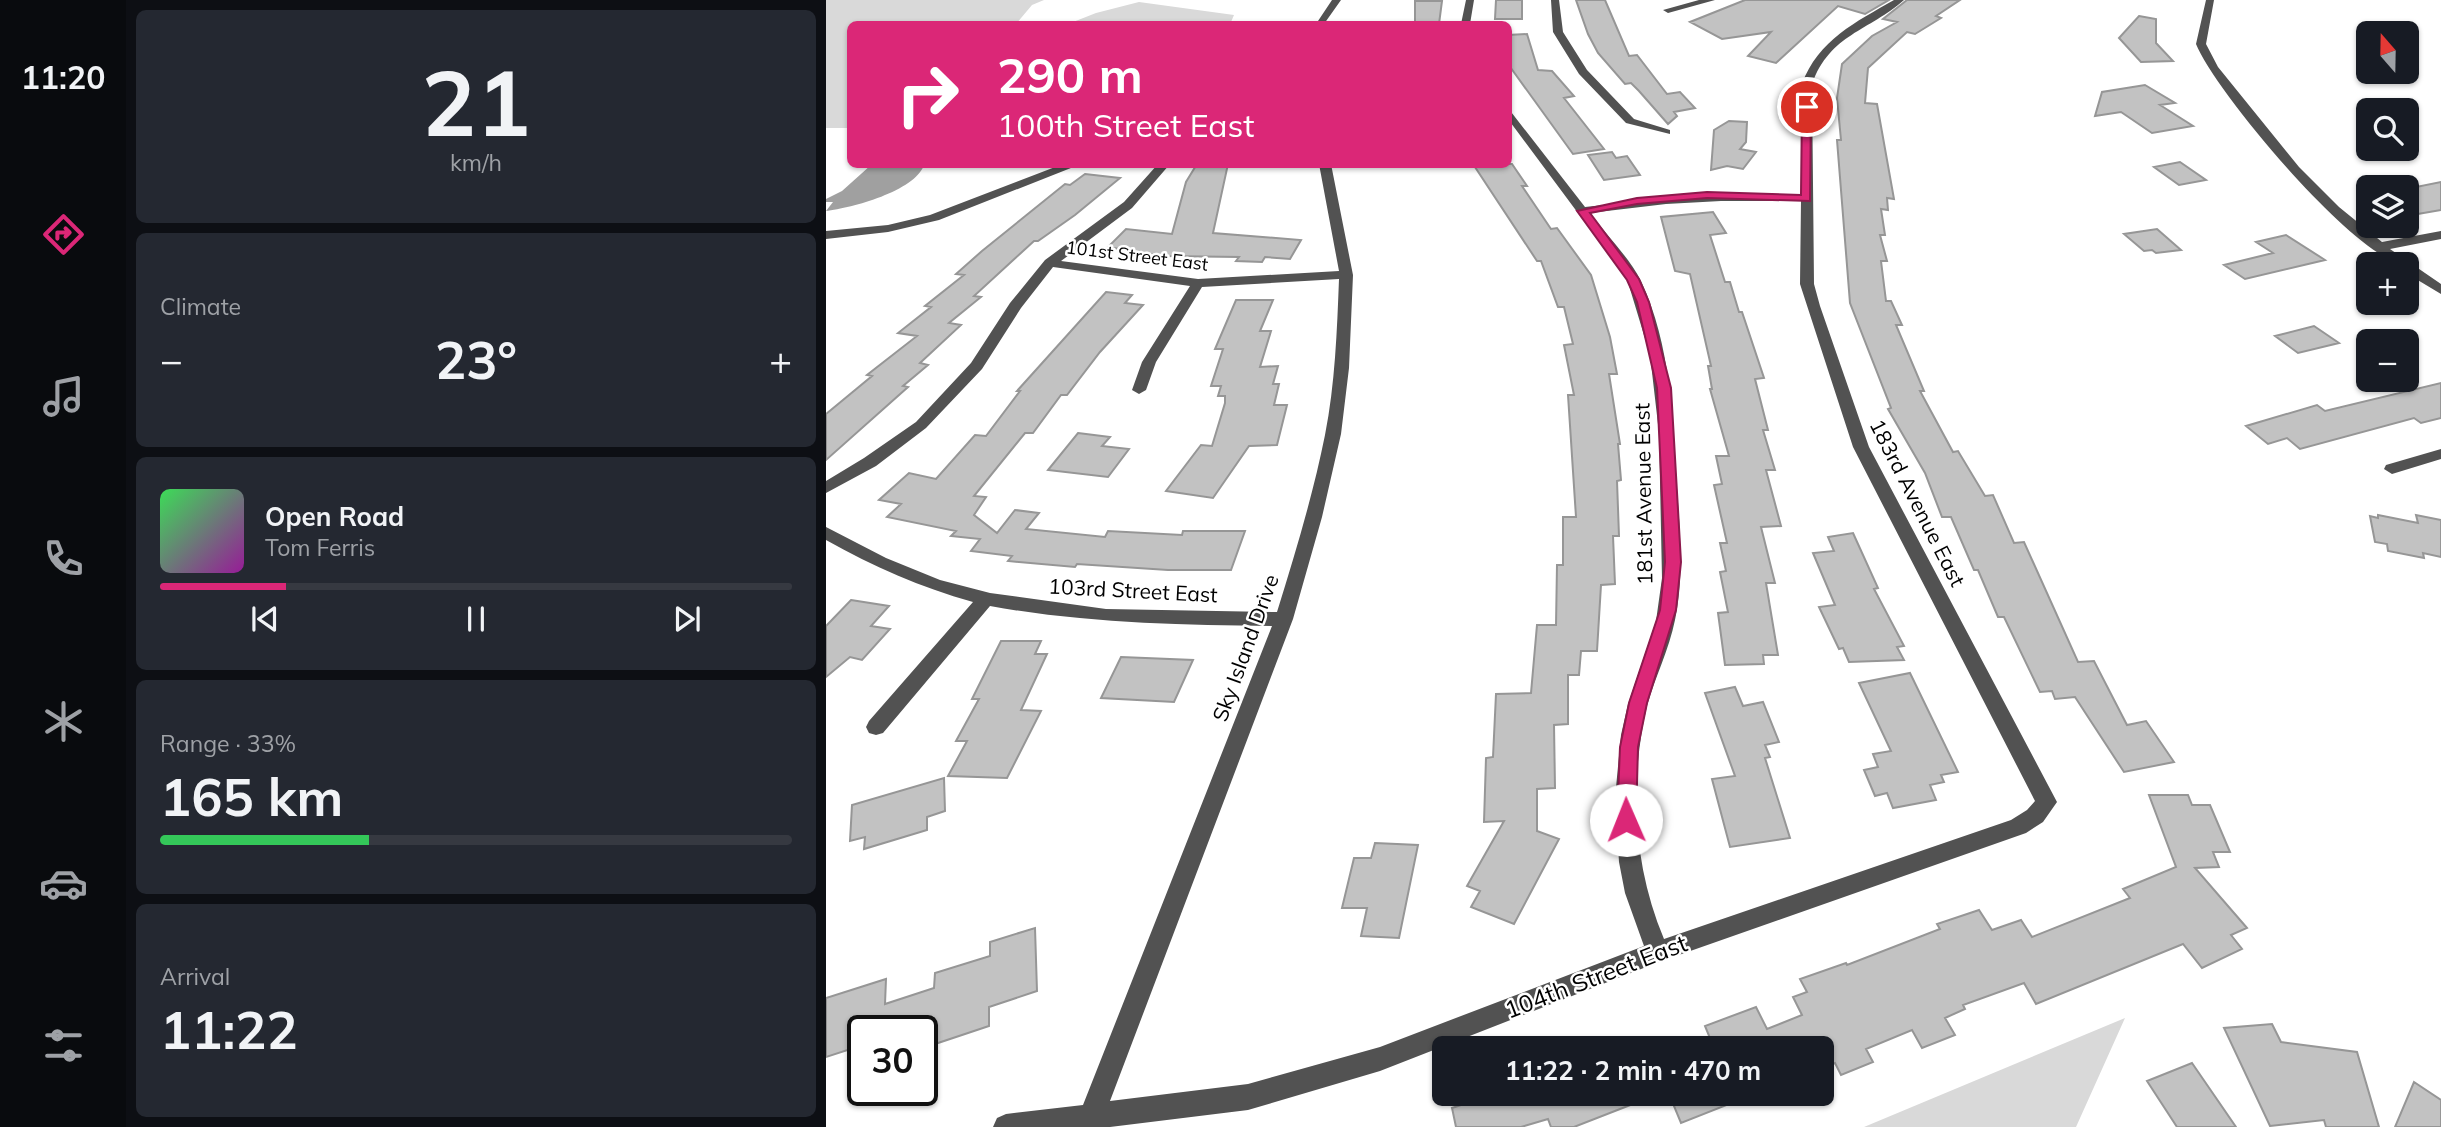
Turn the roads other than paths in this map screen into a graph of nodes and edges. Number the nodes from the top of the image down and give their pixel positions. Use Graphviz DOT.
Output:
graph roads {
  1 [pos="1337,0"];
  2 [pos="1470,0"];
  3 [pos="1555,0"];
  4 [pos="1711,0"];
  5 [pos="1900,0"];
  6 [pos="2210,0"];
  7 [pos="1668,10"];
  8 [pos="1322,21"];
  9 [pos="1466,21"];
  10 [pos="1512,116"];
  11 [pos="1666,132"];
  12 [pos="1062,168"];
  13 [pos="1161,168"];
  14 [pos="1326,168"];
  15 [pos="1806,198"];
  16 [pos="1583,211"];
  17 [pos="826,235"];
  18 [pos="2441,235"];
  19 [pos="2378,247"];
  20 [pos="2386,252"];
  21 [pos="1050,263"];
  22 [pos="1346,275"];
  23 [pos="2419,275"];
  24 [pos="1198,283"];
  25 [pos="2441,290"];
  26 [pos="1139,390"];
  27 [pos="2441,454"];
  28 [pos="2392,470"];
  29 [pos="826,488"];
  30 [pos="826,533"];
  31 [pos="985,600"];
  32 [pos="1284,619"];
  33 [pos="876,727"];
  34 [pos="2046,802"];
  35 [pos="1658,952"];
  36 [pos="1089,1121"];
  37 [pos="1006,1127"];
  1 -- 8 [label="street"];
  2 -- 9 [label="street"];
  3 -- 11 [label="street"];
  4 -- 7 [label="street"];
  5 -- 15 [label="street, 183rd Avenue East"];
  6 -- 19 [label="street"];
  10 -- 16 [label="street, 181st Avenue East"];
  12 -- 17 [label="street"];
  13 -- 21 [label="street"];
  14 -- 22 [label="street, Sky Island Drive"];
  15 -- 16 [label="street"];
  15 -- 34 [label="street, 183rd Avenue East"];
  16 -- 35 [label="street, 181st Avenue East"];
  18 -- 19 [label="street"];
  19 -- 20 [label="street"];
  21 -- 24 [label="street, 101st Street East"];
  21 -- 29 [label="street"];
  22 -- 24 [label="street, 101st Street East"];
  22 -- 32 [label="street, Sky Island Drive"];
  23 -- 25 [label="street"];
  24 -- 26 [label="street"];
  27 -- 28 [label="street"];
  30 -- 31 [label="street, 103rd Street East"];
  31 -- 32 [label="street, 103rd Street East"];
  31 -- 33 [label="street"];
  32 -- 36 [label="street, Sky Island Drive"];
  34 -- 35 [label="street, 104th Street East"];
  35 -- 36 [label="street, 104th Street East"];
  36 -- 37 [label="street, 104th Street East"];
}
